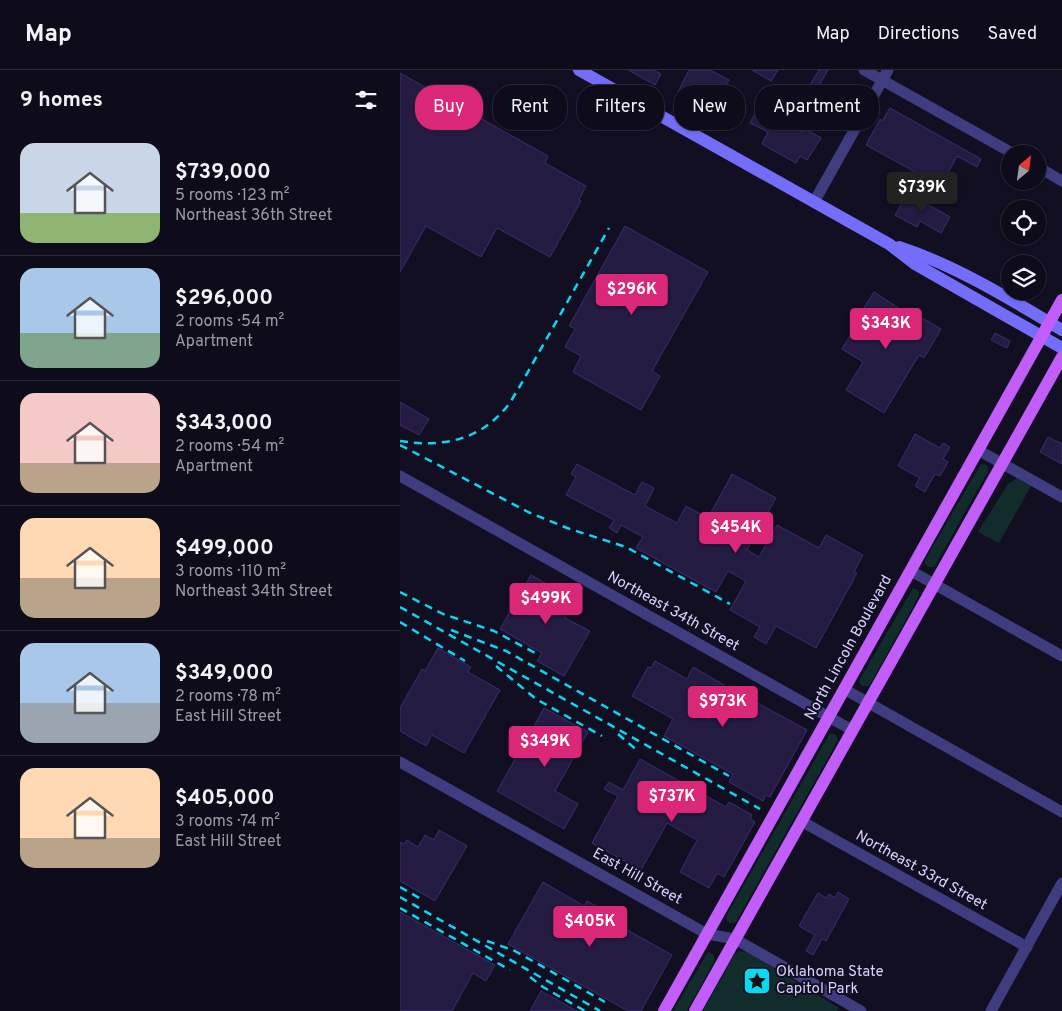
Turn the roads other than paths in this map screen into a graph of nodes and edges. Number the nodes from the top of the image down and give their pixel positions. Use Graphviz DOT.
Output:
graph roads {
  1 [pos="579,70"];
  2 [pos="864,70"];
  3 [pos="885,75"];
  4 [pos="1001,146"];
  5 [pos="1046,172"];
  6 [pos="1062,181"];
  7 [pos="814,202"];
  8 [pos="889,244"];
  9 [pos="1062,300"];
  10 [pos="1049,322"];
  11 [pos="1062,330"];
  12 [pos="1042,336"];
  13 [pos="1062,348"];
  14 [pos="1062,357"];
  15 [pos="978,450"];
  16 [pos="1001,463"];
  17 [pos="400,476"];
  18 [pos="1062,498"];
  19 [pos="911,571"];
  20 [pos="934,584"];
  21 [pos="1062,656"];
  22 [pos="844,690"];
  23 [pos="867,702"];
  24 [pos="829,716"];
  25 [pos="852,730"];
  26 [pos="400,762"];
  27 [pos="1062,812"];
  28 [pos="801,821"];
  29 [pos="1062,883"];
  30 [pos="707,934"];
  31 [pos="735,939"];
  32 [pos="1027,948"];
  33 [pos="664,1011"];
  34 [pos="695,1011"];
  35 [pos="861,1011"];
  36 [pos="991,1011"];
  1 -- 7 [label="main road"];
  2 -- 3 [label="street"];
  3 -- 4 [label="street"];
  3 -- 7 [label="street"];
  5 -- 6 [label="street"];
  7 -- 8 [label="main road"];
  8 -- 10 [label="main road"];
  8 -- 12 [label="main road"];
  9 -- 10 [label="main road, North Lincoln Boulevard"];
  10 -- 11 [label="main road"];
  10 -- 12 [label="main road, North Lincoln Boulevard"];
  12 -- 13 [label="main road"];
  12 -- 15 [label="main road, North Lincoln Boulevard"];
  14 -- 16 [label="main road"];
  15 -- 16 [label="street"];
  15 -- 19 [label="main road, North Lincoln Boulevard"];
  16 -- 18 [label="street"];
  16 -- 20 [label="main road"];
  17 -- 24 [label="street, Northeast 34th Street"];
  19 -- 20 [label="street"];
  19 -- 22 [label="main road, North Lincoln Boulevard"];
  20 -- 21 [label="street"];
  20 -- 23 [label="main road"];
  22 -- 23 [label="street"];
  22 -- 24 [label="main road, North Lincoln Boulevard"];
  23 -- 25 [label="main road"];
  23 -- 27 [label="street"];
  24 -- 25 [label="street, Northeast 34th Street"];
  24 -- 30 [label="main road, North Lincoln Boulevard"];
  25 -- 28 [label="main road"];
  26 -- 30 [label="street, East Hill Street"];
  28 -- 31 [label="main road"];
  28 -- 32 [label="street, Northeast 33rd Street"];
  29 -- 32 [label="street"];
  30 -- 31 [label="street, East Hill Street"];
  30 -- 33 [label="main road, North Lincoln Boulevard"];
  31 -- 34 [label="main road"];
  31 -- 35 [label="street, East Hill Street"];
  32 -- 36 [label="street"];
}
